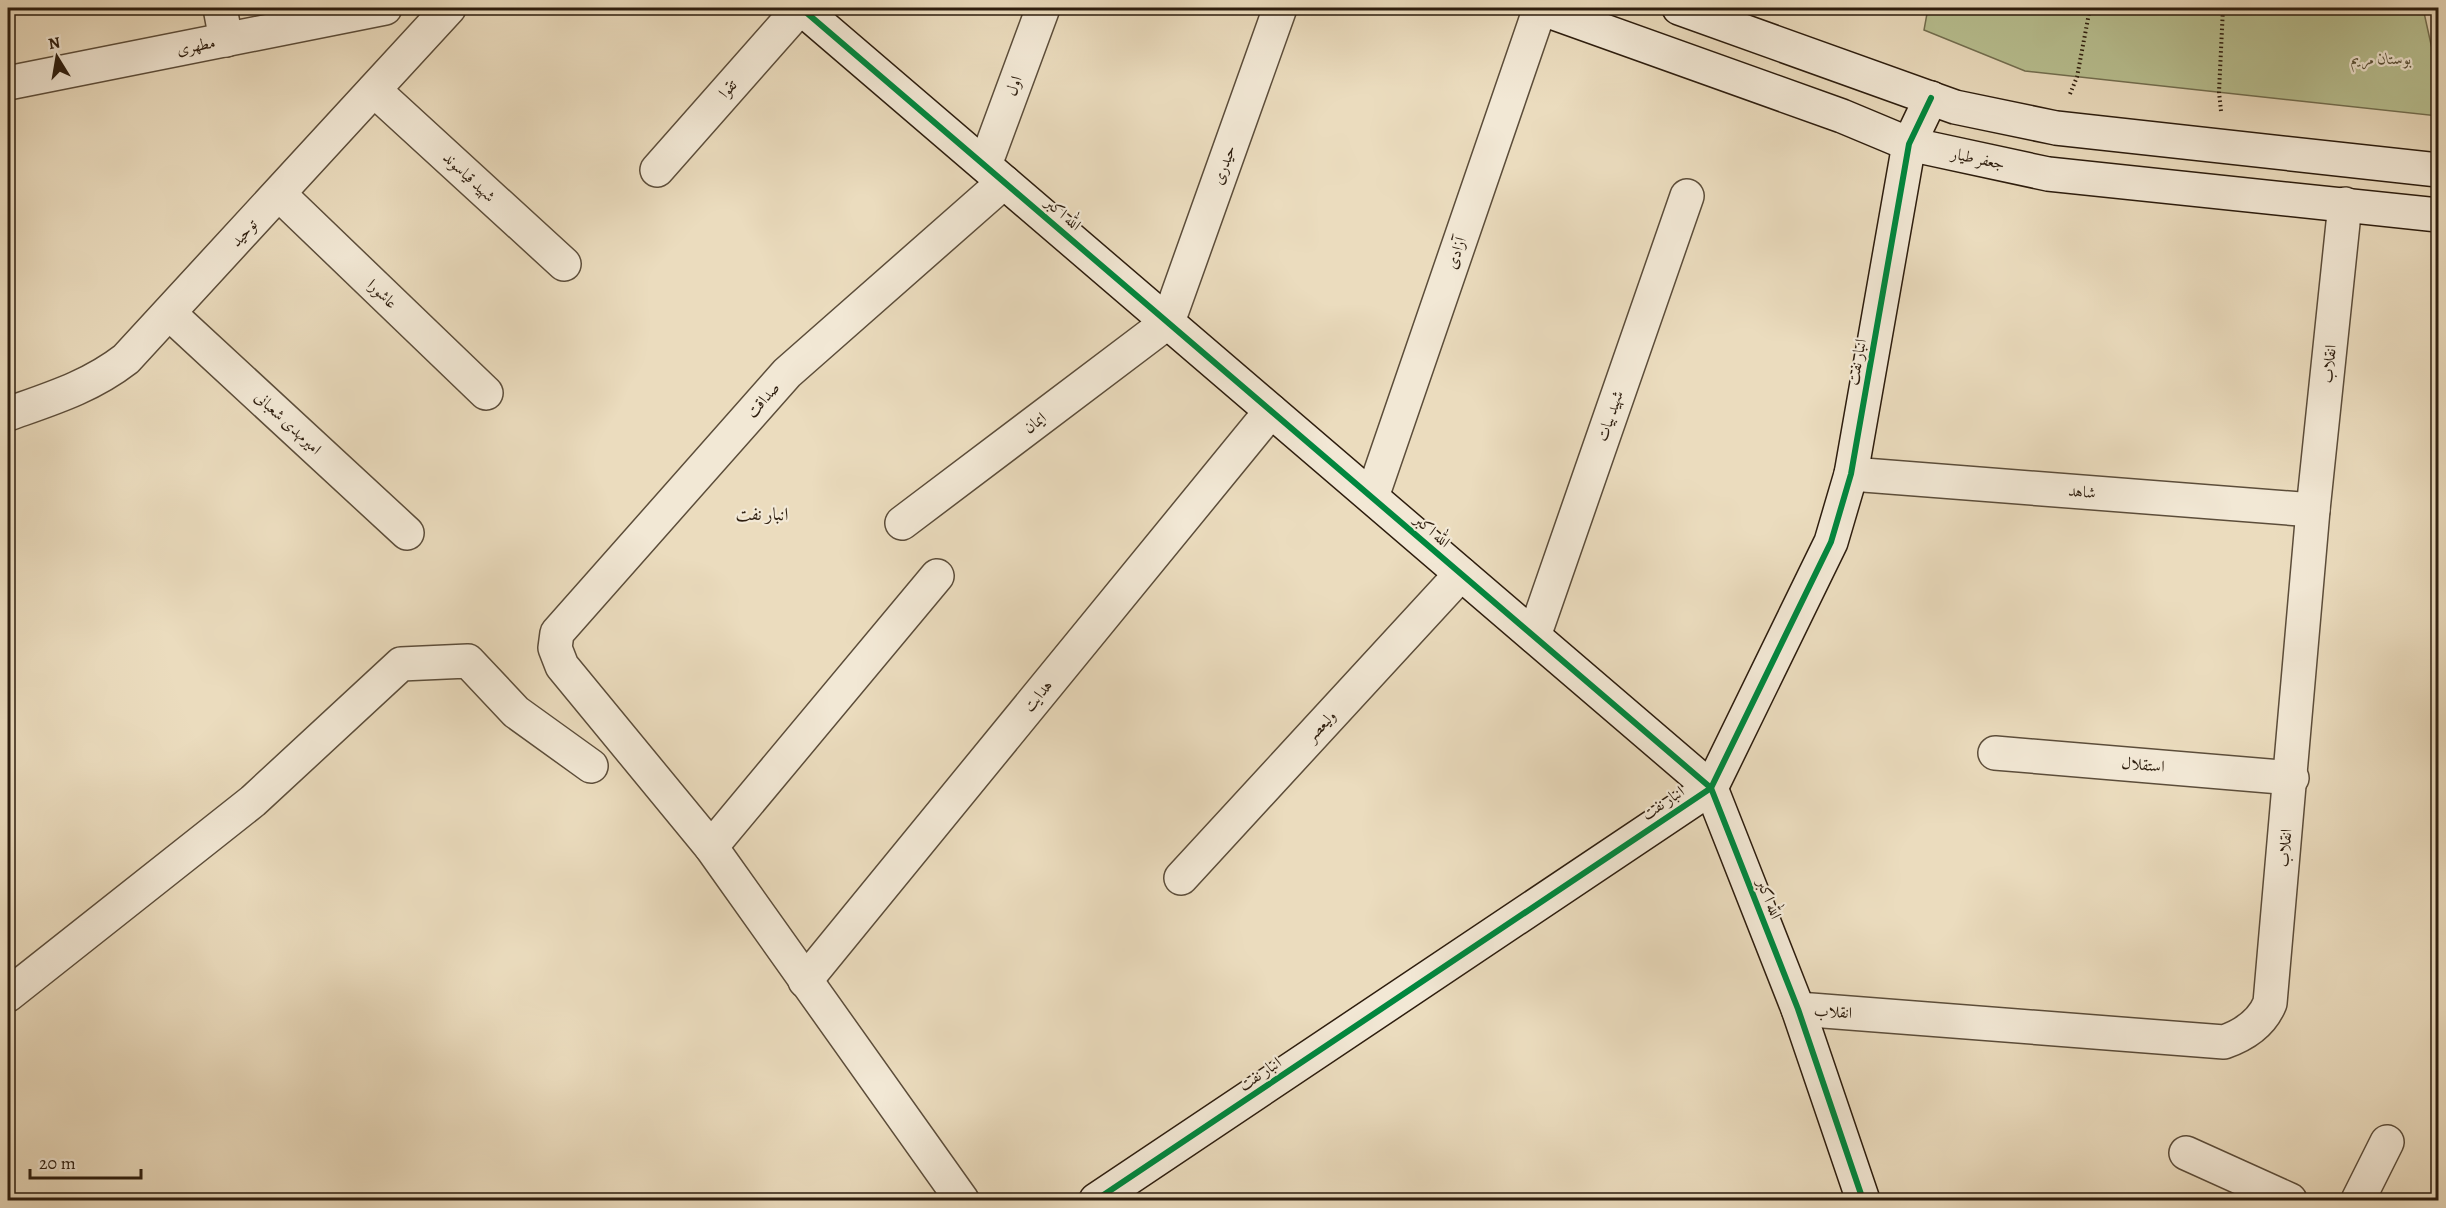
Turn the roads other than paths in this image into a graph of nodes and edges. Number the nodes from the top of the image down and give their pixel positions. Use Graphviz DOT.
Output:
graph roads {
  1 [pos="220,8"];
  2 [pos="384,8"];
  3 [pos="449,8"];
  4 [pos="800,8"];
  5 [pos="1043,8"];
  6 [pos="1280,8"];
  7 [pos="1540,8"];
  8 [pos="1679,8"];
  9 [pos="226,40"];
  10 [pos="8,83"];
  11 [pos="374,90"];
  12 [pos="1931,98"];
  13 [pos="1909,144"];
  14 [pos="657,170"];
  15 [pos="2439,170"];
  16 [pos="994,173"];
  17 [pos="279,194"];
  18 [pos="1687,196"];
  19 [pos="2345,204"];
  20 [pos="2439,215"];
  21 [pos="564,264"];
  22 [pos="170,314"];
  23 [pos="1168,322"];
  24 [pos="486,393"];
  25 [pos="1271,411"];
  26 [pos="8,414"];
  27 [pos="1851,474"];
  28 [pos="1372,497"];
  29 [pos="2313,510"];
  30 [pos="902,523"];
  31 [pos="407,533"];
  32 [pos="1461,573"];
  33 [pos="938,576"];
  34 [pos="1534,636"];
  35 [pos="1995,753"];
  36 [pos="591,766"];
  37 [pos="2292,777"];
  38 [pos="1711,788"];
  39 [pos="711,846"];
  40 [pos="1181,878"];
  41 [pos="805,981"];
  42 [pos="8,995"];
  43 [pos="1798,1009"];
  44 [pos="2387,1142"];
  45 [pos="2186,1154"];
  46 [pos="962,1200"];
  47 [pos="1096,1200"];
  48 [pos="1863,1200"];
  49 [pos="2290,1200"];
  50 [pos="2358,1200"];
  1 -- 9 [label="street"];
  2 -- 9 [label="street, مطهری"];
  3 -- 11 [label="street, توحید"];
  4 -- 14 [label="street, تقوا"];
  4 -- 16 [label="street, الله اکبر"];
  5 -- 16 [label="street, اول"];
  6 -- 23 [label="street, حیدری"];
  7 -- 13 [label="street, جعفر طیار"];
  7 -- 28 [label="street, آزادی"];
  8 -- 12 [label="street"];
  9 -- 10 [label="street, مطهری"];
  11 -- 17 [label="street, توحید"];
  11 -- 21 [label="street, شهید قیاسوند"];
  12 -- 13 [label="street, انبار نفت"];
  12 -- 15 [label="street"];
  13 -- 19 [label="street, جعفر طیار"];
  13 -- 27 [label="street, انبار نفت"];
  16 -- 23 [label="street, الله اکبر"];
  16 -- 39 [label="street, صداقت"];
  17 -- 22 [label="street, توحید"];
  17 -- 24 [label="street, عاشورا"];
  18 -- 34 [label="street, شهید بیات"];
  19 -- 20 [label="street, جعفر طیار"];
  19 -- 29 [label="street, انقلاب"];
  22 -- 26 [label="street, توحید"];
  22 -- 31 [label="street, امیرمهدی شعبانی"];
  23 -- 25 [label="street, الله اکبر"];
  23 -- 30 [label="street, ایمان"];
  25 -- 28 [label="street, الله اکبر"];
  25 -- 41 [label="street, هدایت"];
  27 -- 29 [label="street, شاهد"];
  27 -- 38 [label="street, انبار نفت"];
  28 -- 32 [label="street, الله اکبر"];
  29 -- 37 [label="street, انقلاب"];
  32 -- 34 [label="street, الله اکبر"];
  32 -- 40 [label="street, ولیعصر"];
  33 -- 39 [label="street"];
  34 -- 38 [label="street, الله اکبر"];
  35 -- 37 [label="street, استقلال"];
  36 -- 42 [label="street"];
  37 -- 43 [label="street, انقلاب"];
  38 -- 43 [label="street, الله اکبر"];
  38 -- 47 [label="street, انبار نفت"];
  39 -- 41 [label="street"];
  41 -- 46 [label="street"];
  43 -- 48 [label="street, الله اکبر"];
  44 -- 50 [label="street"];
  45 -- 49 [label="street"];
}
